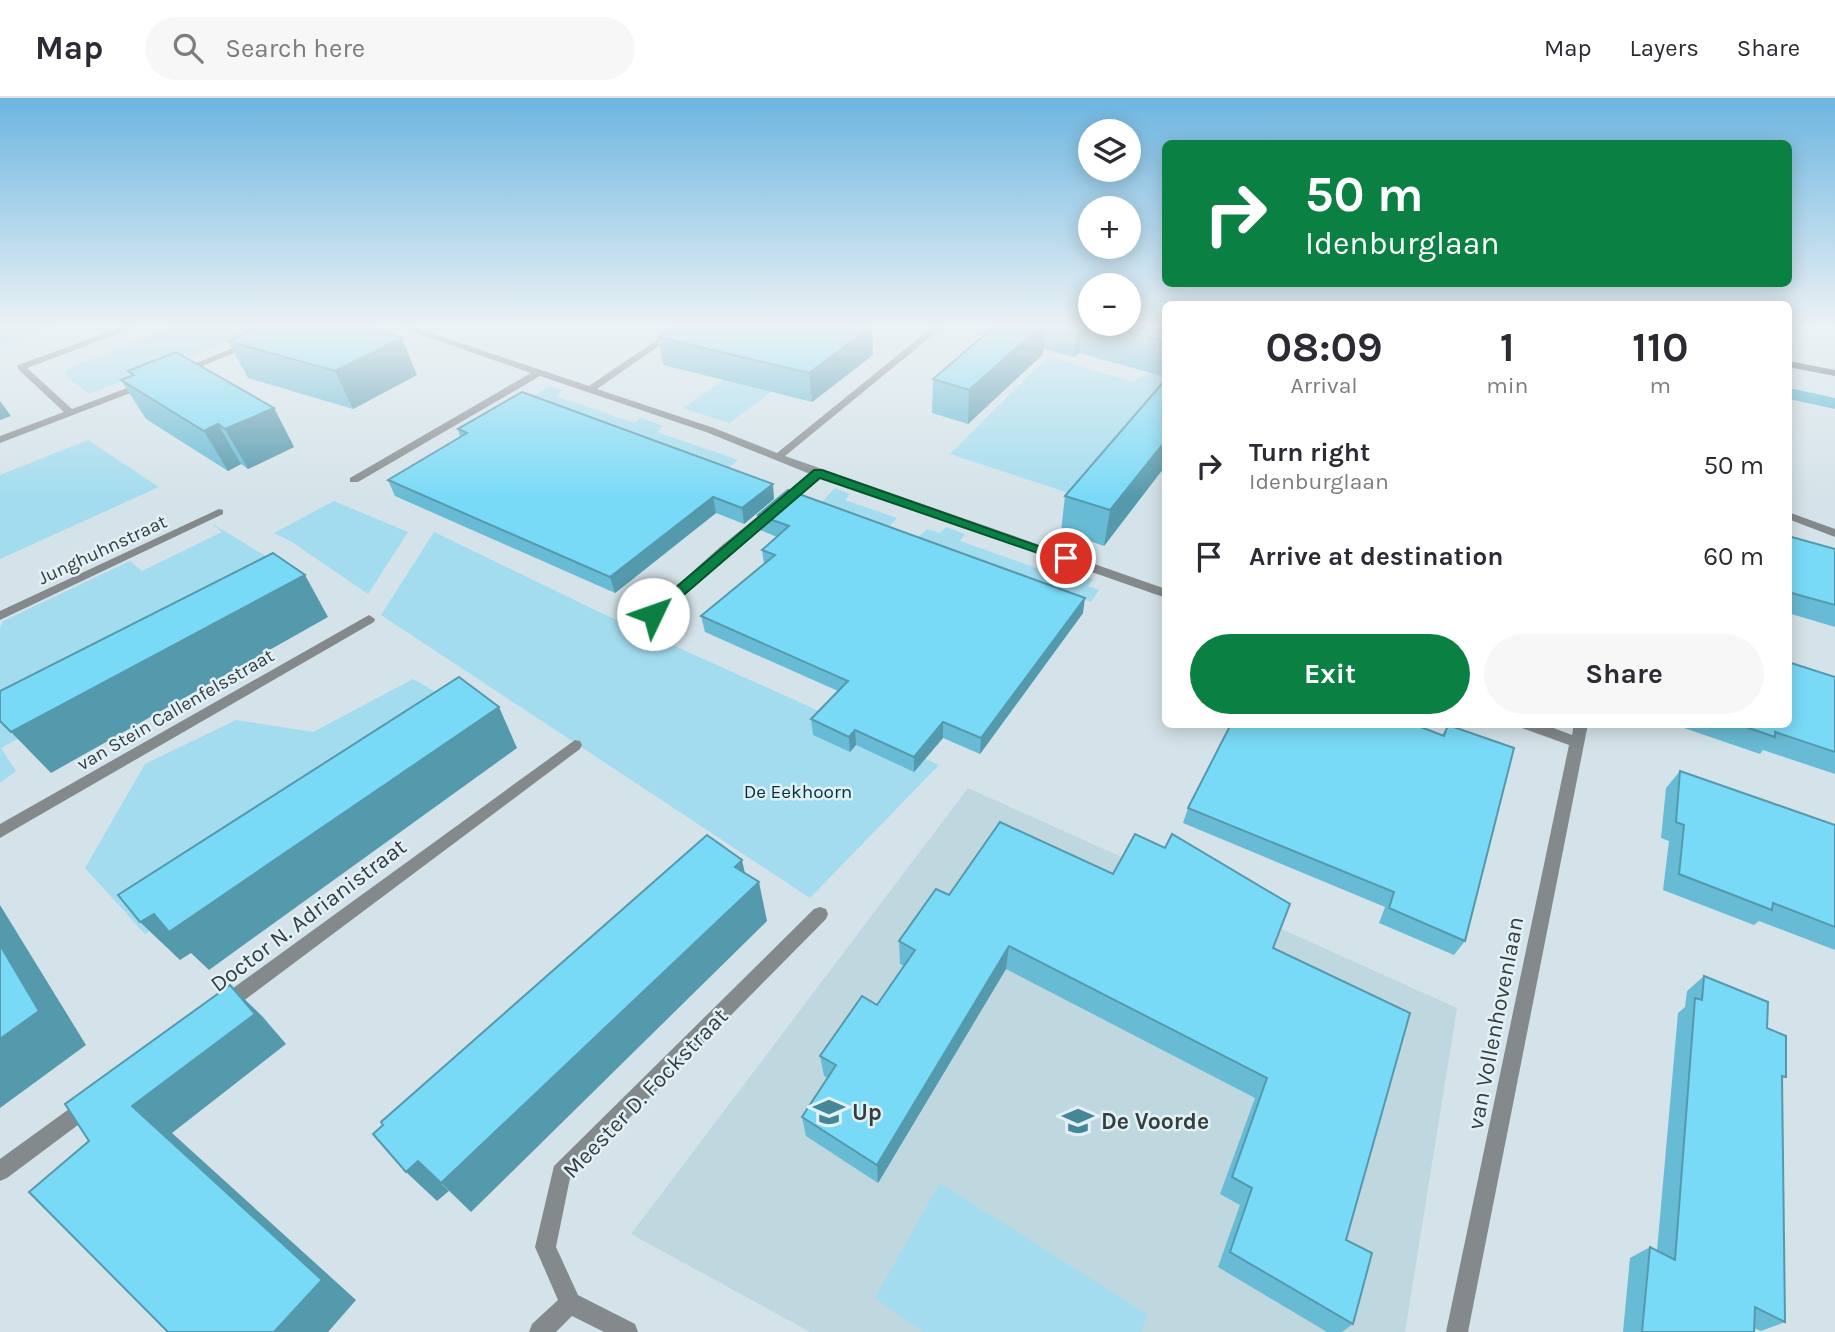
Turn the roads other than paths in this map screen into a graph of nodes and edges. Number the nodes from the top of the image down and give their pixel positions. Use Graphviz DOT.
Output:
graph roads {
  1 [pos="38,383"];
  2 [pos="148,383"];
  3 [pos="522,383"];
  4 [pos="574,383"];
  5 [pos="599,383"];
  6 [pos="870,383"];
  7 [pos="591,388"];
  8 [pos="71,413"];
  9 [pos="0,440"];
  10 [pos="778,457"];
  11 [pos="818,473"];
  12 [pos="354,480"];
  13 [pos="219,512"];
  14 [pos="1792,517"];
  15 [pos="1835,533"];
  16 [pos="1162,593"];
  17 [pos="653,614"];
  18 [pos="0,616"];
  19 [pos="369,619"];
  20 [pos="1548,728"];
  21 [pos="1579,734"];
  22 [pos="575,745"];
  23 [pos="0,832"];
  24 [pos="820,914"];
  25 [pos="210,1015"];
  26 [pos="100,1097"];
  27 [pos="0,1171"];
  28 [pos="570,1303"];
  29 [pos="540,1332"];
  30 [pos="627,1332"];
  31 [pos="1457,1332"];
  1 -- 8 [label="street"];
  2 -- 8 [label="street"];
  3 -- 12 [label="street"];
  4 -- 7 [label="street"];
  5 -- 7 [label="street"];
  6 -- 10 [label="street"];
  7 -- 10 [label="street"];
  8 -- 9 [label="street"];
  10 -- 11 [label="street"];
  11 -- 16 [label="street"];
  11 -- 17 [label="street"];
  13 -- 18 [label="street, Junghuhnstraat"];
  14 -- 15 [label="street"];
  19 -- 23 [label="street, van Stein Callenfelsstraat"];
  20 -- 21 [label="street"];
  21 -- 31 [label="street, van Vollenhovenlaan"];
  22 -- 25 [label="street, Doctor N. Adrianistraat"];
  24 -- 28 [label="street, Meester D. Fockstraat"];
  26 -- 27 [label="street"];
  28 -- 29 [label="street"];
  28 -- 30 [label="street"];
}
